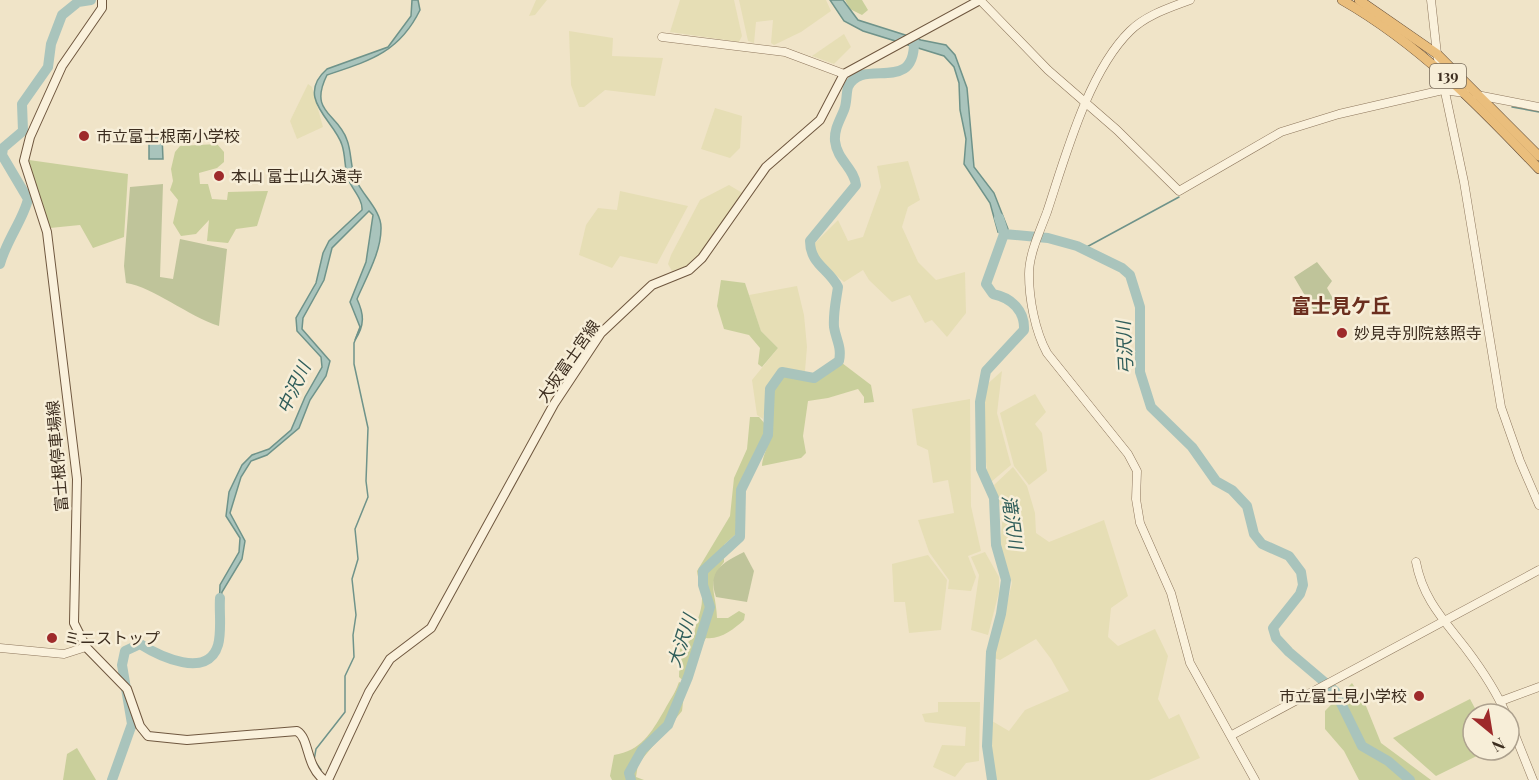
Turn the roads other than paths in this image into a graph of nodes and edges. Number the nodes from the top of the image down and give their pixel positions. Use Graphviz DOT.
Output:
graph roads {
  1 [pos="102,0"];
  2 [pos="980,0"];
  3 [pos="1190,0"];
  4 [pos="1342,0"];
  5 [pos="1359,0"];
  6 [pos="1431,0"];
  7 [pos="662,37"];
  8 [pos="1437,54"];
  9 [pos="1441,69"];
  10 [pos="844,74"];
  11 [pos="1443,90"];
  12 [pos="1466,93"];
  13 [pos="1479,95"];
  14 [pos="1086,105"];
  15 [pos="1539,107"];
  16 [pos="1539,156"];
  17 [pos="1539,169"];
  18 [pos="1539,505"];
  19 [pos="1416,562"];
  20 [pos="1539,570"];
  21 [pos="1444,622"];
  22 [pos="86,647"];
  23 [pos="0,648"];
  24 [pos="1539,687"];
  25 [pos="1501,701"];
  26 [pos="1232,735"];
  27 [pos="1521,750"];
  28 [pos="326,780"];
  29 [pos="1255,780"];
  30 [pos="1533,780"];
  1 -- 22 [label="main road, 富士根停車場線"];
  2 -- 10 [label="main road"];
  2 -- 14 [label="street"];
  3 -- 14 [label="street"];
  4 -- 9 [label="highway, 139"];
  5 -- 8 [label="highway, 139"];
  6 -- 8 [label="street"];
  7 -- 10 [label="street"];
  8 -- 9 [label="street"];
  8 -- 13 [label="highway, 139"];
  9 -- 11 [label="street"];
  9 -- 12 [label="highway, 139"];
  10 -- 28 [label="main road, 大坂富士宮線"];
  11 -- 12 [label="street"];
  11 -- 14 [label="street"];
  11 -- 18 [label="street"];
  12 -- 13 [label="street"];
  12 -- 17 [label="highway, 139"];
  13 -- 15 [label="street"];
  13 -- 16 [label="highway, 139"];
  14 -- 26 [label="street"];
  19 -- 21 [label="street"];
  20 -- 21 [label="street"];
  21 -- 25 [label="street"];
  21 -- 26 [label="street"];
  22 -- 23 [label="street"];
  22 -- 28 [label="main road, 富士根停車場線"];
  24 -- 25 [label="street"];
  26 -- 29 [label="street"];
  27 -- 30 [label="street"];
}
